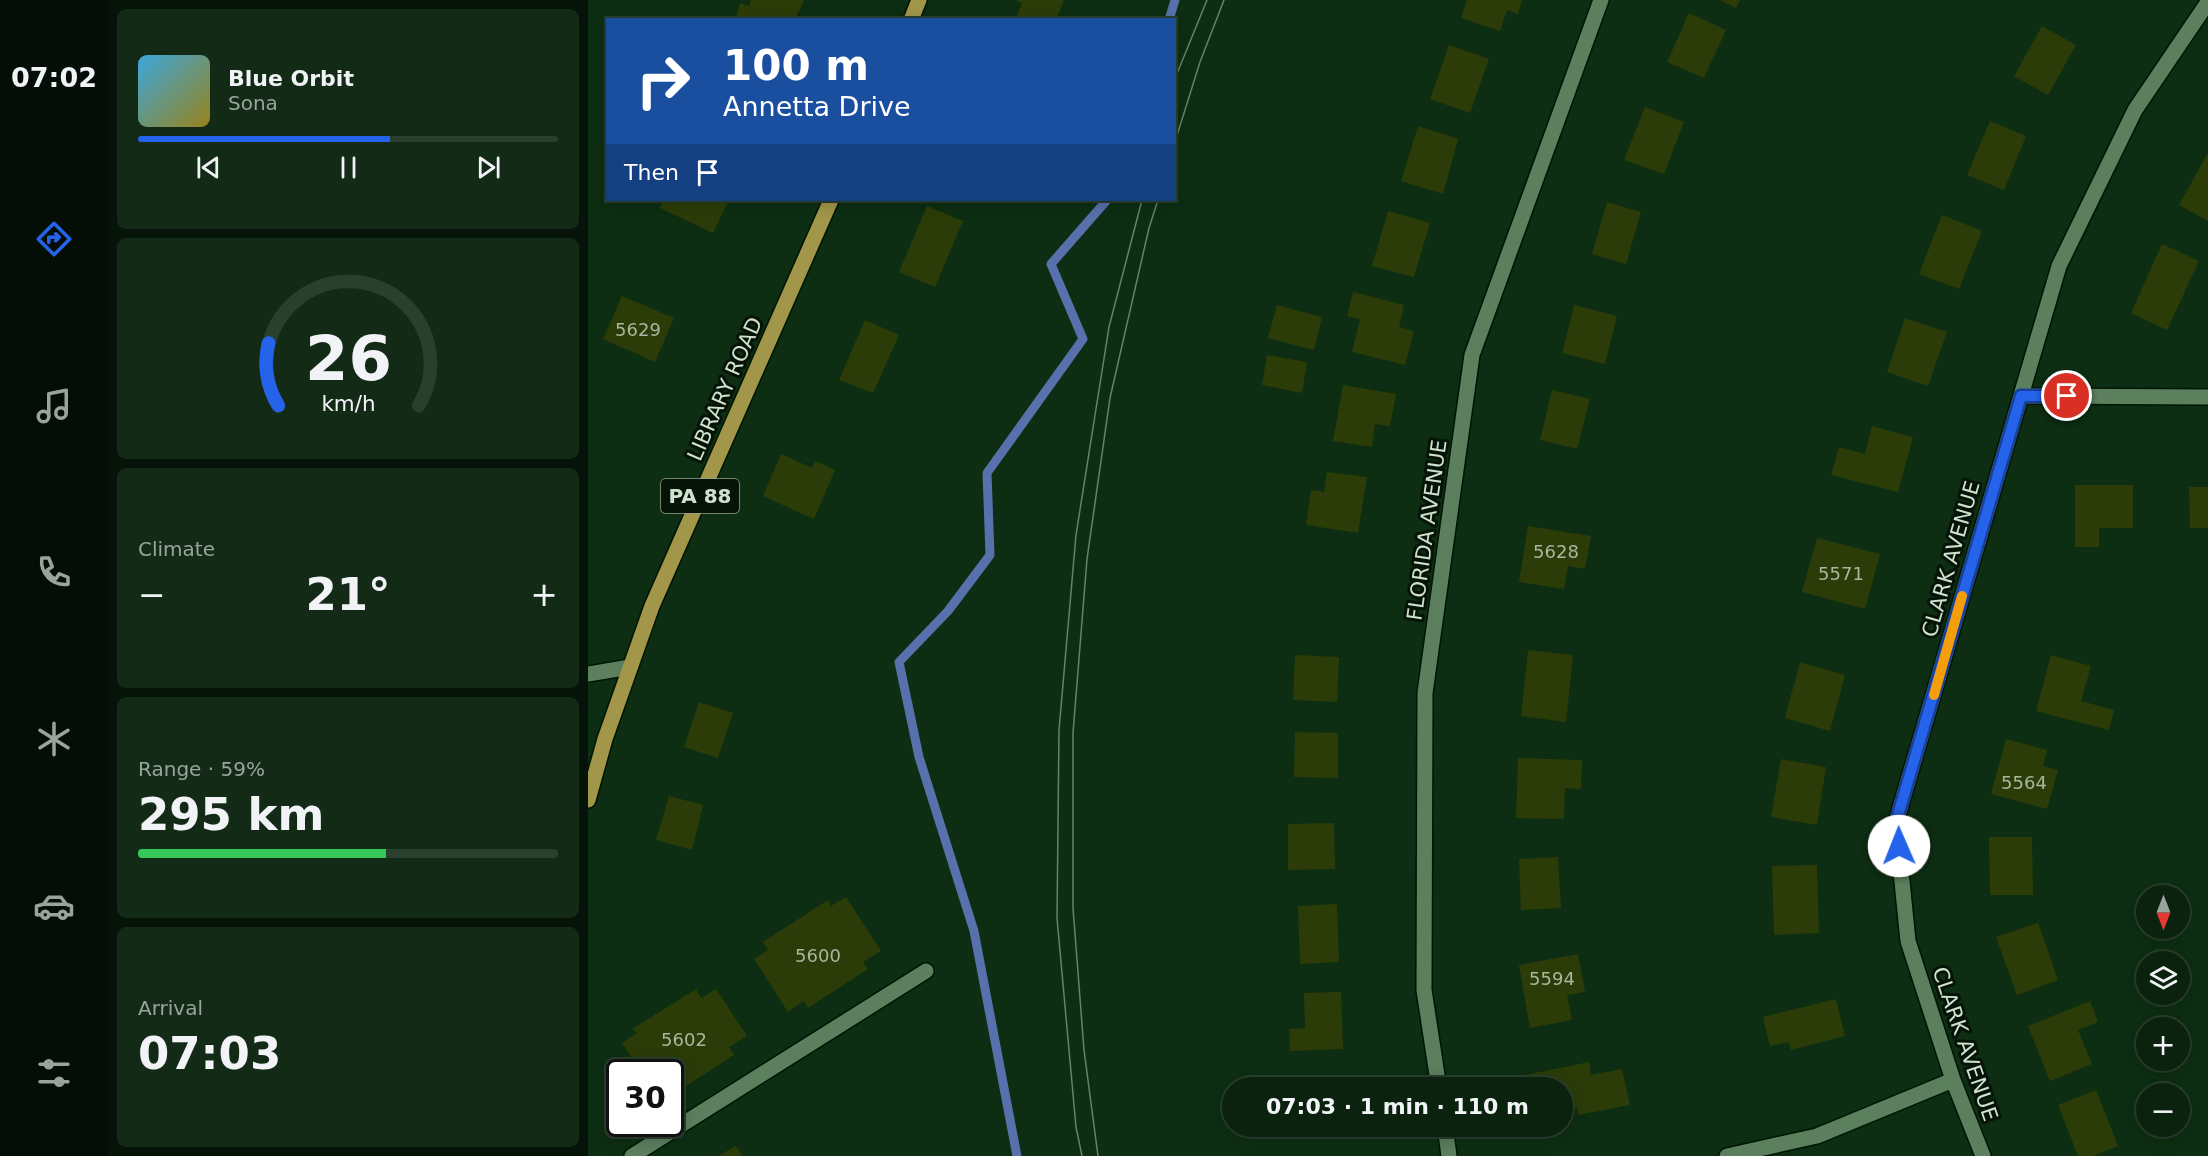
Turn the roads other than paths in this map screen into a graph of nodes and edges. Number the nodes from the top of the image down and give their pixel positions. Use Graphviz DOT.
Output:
graph roads {
  1 [pos="919,0"];
  2 [pos="1601,0"];
  3 [pos="2208,2"];
  4 [pos="912,18"];
  5 [pos="831,201"];
  6 [pos="2021,396"];
  7 [pos="2208,397"];
  8 [pos="630,667"];
  9 [pos="588,674"];
  10 [pos="588,800"];
  11 [pos="926,970"];
  12 [pos="1437,1077"];
  13 [pos="1953,1080"];
  14 [pos="1446,1137"];
  15 [pos="632,1156"];
  16 [pos="1449,1156"];
  17 [pos="1727,1156"];
  18 [pos="1983,1156"];
  1 -- 4 [label="main road"];
  2 -- 12 [label="street, FLORIDA AVENUE"];
  3 -- 6 [label="street, CLARK AVENUE"];
  5 -- 8 [label="main road, LIBRARY ROAD / PA 88"];
  6 -- 7 [label="street"];
  6 -- 13 [label="street, CLARK AVENUE"];
  8 -- 9 [label="street"];
  8 -- 10 [label="main road, LIBRARY ROAD / PA 88"];
  11 -- 15 [label="street"];
  13 -- 17 [label="street"];
  13 -- 18 [label="street, CLARK AVENUE"];
  14 -- 16 [label="street"];
}
